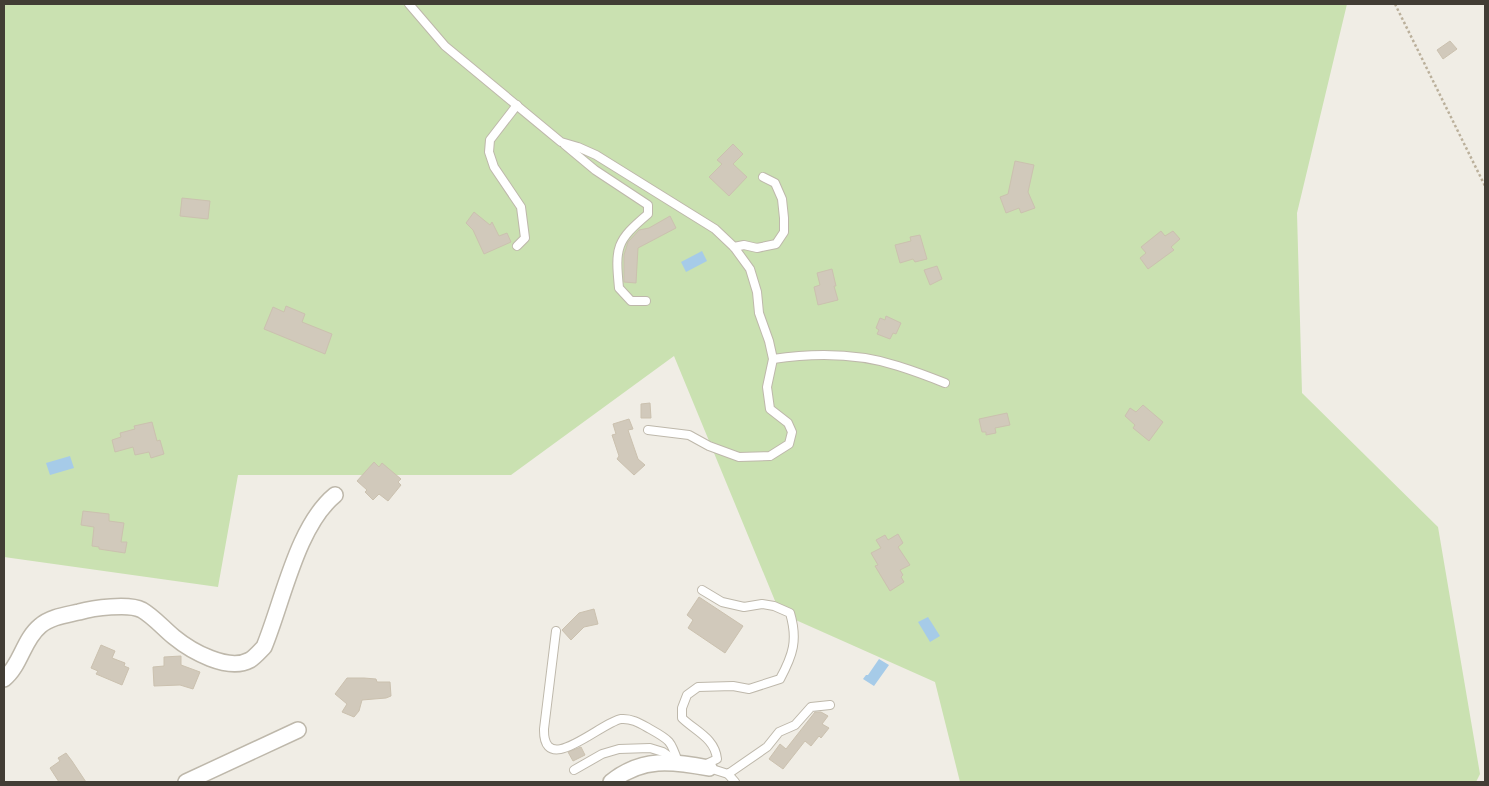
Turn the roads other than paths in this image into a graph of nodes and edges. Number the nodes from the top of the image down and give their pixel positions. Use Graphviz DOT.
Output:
graph roads {
  1 [pos="409,4"];
  2 [pos="517,105"];
  3 [pos="562,142"];
  4 [pos="763,177"];
  5 [pos="517,246"];
  6 [pos="734,247"];
  7 [pos="646,301"];
  8 [pos="773,359"];
  9 [pos="945,383"];
  10 [pos="648,430"];
  11 [pos="335,495"];
  12 [pos="702,590"];
  13 [pos="556,631"];
  14 [pos="4,679"];
  15 [pos="830,705"];
  16 [pos="298,730"];
  17 [pos="678,762"];
  18 [pos="704,767"];
  19 [pos="574,770"];
  20 [pos="728,774"];
  21 [pos="186,782"];
  22 [pos="611,782"];
  23 [pos="735,782"];
  1 -- 2 [label="lane"];
  2 -- 3 [label="lane"];
  2 -- 5 [label="lane"];
  3 -- 6 [label="lane"];
  3 -- 7 [label="lane"];
  4 -- 6 [label="lane"];
  6 -- 8 [label="lane"];
  8 -- 9 [label="lane"];
  8 -- 10 [label="lane"];
  11 -- 14 [label="street"];
  12 -- 18 [label="lane"];
  13 -- 17 [label="lane"];
  15 -- 20 [label="lane"];
  16 -- 21 [label="street"];
  17 -- 18 [label="street"];
  17 -- 19 [label="lane"];
  17 -- 22 [label="street"];
  18 -- 20 [label="lane"];
  20 -- 23 [label="lane"];
}
